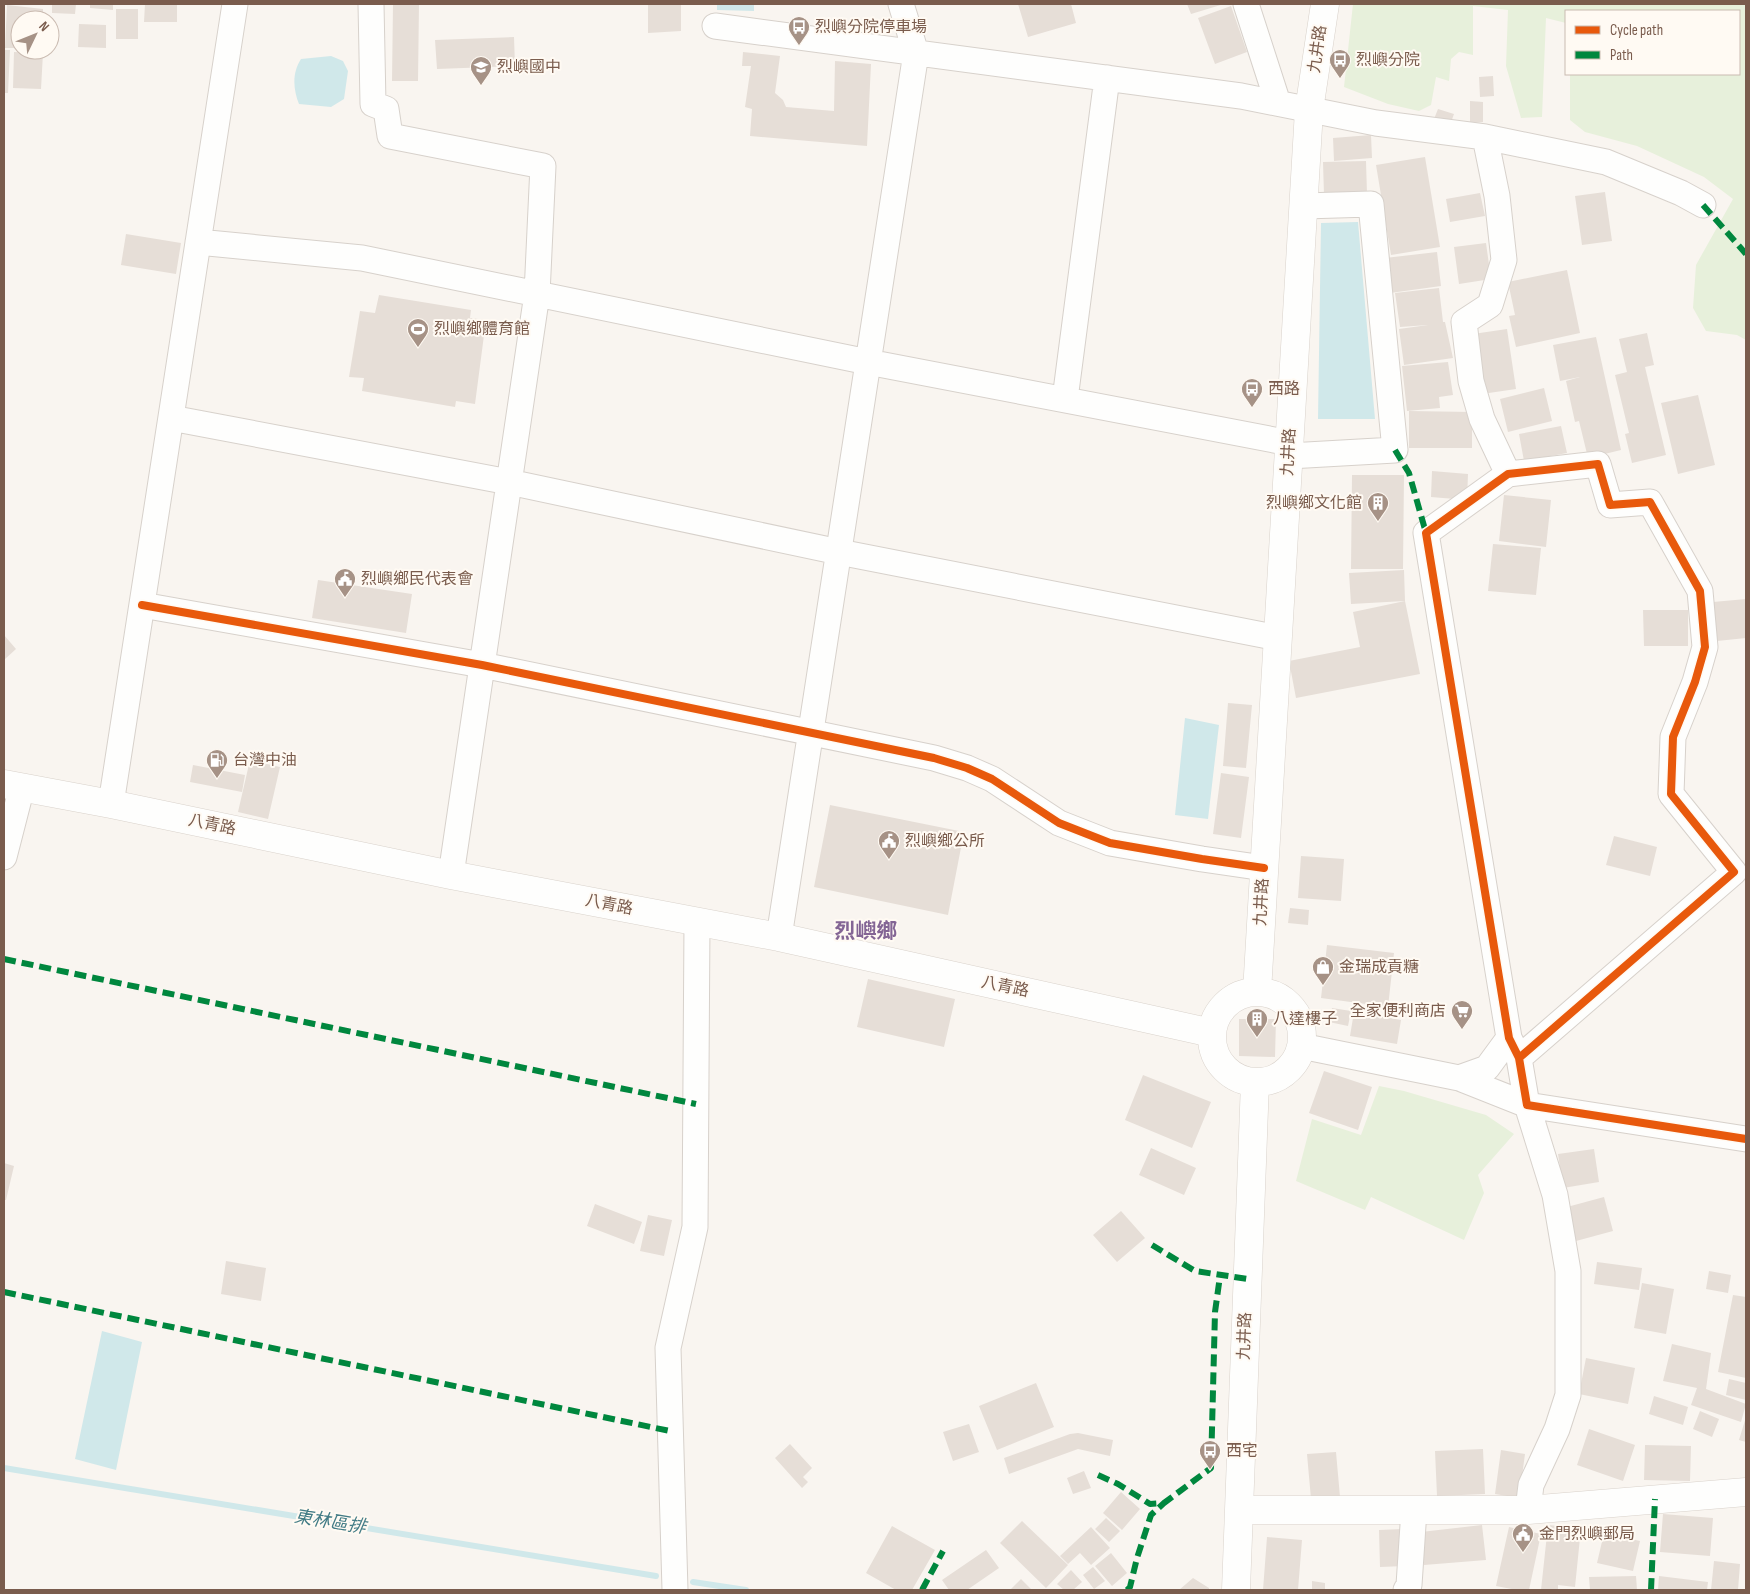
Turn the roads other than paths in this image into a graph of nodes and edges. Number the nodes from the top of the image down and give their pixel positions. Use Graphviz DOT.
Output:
graph roads {
  1 [pos="235,4"];
  2 [pos="371,4"];
  3 [pos="901,4"];
  4 [pos="1246,4"];
  5 [pos="1325,4"];
  6 [pos="715,26"];
  7 [pos="916,52"];
  8 [pos="1107,78"];
  9 [pos="1278,103"];
  10 [pos="1309,110"];
  11 [pos="1486,137"];
  12 [pos="1703,205"];
  13 [pos="1304,206"];
  14 [pos="198,242"];
  15 [pos="537,294"];
  16 [pos="868,362"];
  17 [pos="1065,400"];
  18 [pos="171,418"];
  19 [pos="1289,450"];
  20 [pos="1508,474"];
  21 [pos="509,482"];
  22 [pos="839,552"];
  23 [pos="142,605"];
  24 [pos="1278,638"];
  25 [pos="482,665"];
  26 [pos="811,732"];
  27 [pos="4,765"];
  28 [pos="13,785"];
  29 [pos="111,804"];
  30 [pos="4,857"];
  31 [pos="1264,868"];
  32 [pos="451,875"];
  33 [pos="697,922"];
  34 [pos="779,938"];
  35 [pos="1257,992"];
  36 [pos="1212,1033"];
  37 [pos="1301,1046"];
  38 [pos="1514,1048"];
  39 [pos="1458,1078"];
  40 [pos="1255,1082"];
  41 [pos="1527,1105"];
  42 [pos="1746,1139"];
  43 [pos="1746,1492"];
  44 [pos="1239,1510"];
  45 [pos="1414,1510"];
  46 [pos="1528,1510"];
  47 [pos="675,1590"];
  48 [pos="1236,1590"];
  49 [pos="1406,1590"];
  1 -- 14 [label="street"];
  2 -- 15 [label="street"];
  3 -- 7 [label="street"];
  4 -- 9 [label="street"];
  5 -- 10 [label="main road, 九井路"];
  6 -- 7 [label="street"];
  7 -- 8 [label="street"];
  7 -- 16 [label="street"];
  8 -- 9 [label="street"];
  8 -- 17 [label="street"];
  9 -- 10 [label="street"];
  10 -- 11 [label="street"];
  10 -- 13 [label="main road, 九井路"];
  11 -- 12 [label="street"];
  11 -- 20 [label="street"];
  13 -- 19 [label="main road, 九井路"];
  13 -- 19 [label="street"];
  14 -- 15 [label="street"];
  14 -- 18 [label="street"];
  15 -- 16 [label="street"];
  15 -- 21 [label="street"];
  16 -- 17 [label="street"];
  16 -- 22 [label="street"];
  17 -- 19 [label="street"];
  18 -- 21 [label="street"];
  18 -- 23 [label="street"];
  19 -- 24 [label="main road, 九井路"];
  20 -- 38 [label="street"];
  20 -- 38 [label="street"];
  21 -- 22 [label="street"];
  21 -- 25 [label="street"];
  22 -- 24 [label="street"];
  22 -- 26 [label="street"];
  23 -- 25 [label="street"];
  23 -- 29 [label="street"];
  24 -- 31 [label="main road, 九井路"];
  25 -- 26 [label="street"];
  25 -- 32 [label="street"];
  26 -- 31 [label="street"];
  26 -- 34 [label="street"];
  27 -- 28 [label="main road"];
  28 -- 29 [label="main road, 八青路"];
  28 -- 30 [label="street"];
  29 -- 32 [label="main road, 八青路"];
  31 -- 35 [label="main road, 九井路"];
  32 -- 33 [label="main road, 八青路"];
  33 -- 34 [label="main road, 八青路"];
  33 -- 47 [label="street"];
  34 -- 36 [label="main road, 八青路"];
  35 -- 36 [label="main road"];
  35 -- 37 [label="main road"];
  36 -- 40 [label="main road"];
  37 -- 39 [label="street"];
  37 -- 40 [label="main road"];
  38 -- 39 [label="street"];
  38 -- 41 [label="street"];
  39 -- 41 [label="street"];
  40 -- 44 [label="main road, 九井路"];
  41 -- 42 [label="street"];
  41 -- 46 [label="street"];
  43 -- 46 [label="main road"];
  44 -- 45 [label="main road"];
  44 -- 48 [label="main road, 九井路"];
  45 -- 46 [label="main road"];
  45 -- 49 [label="street"];
}
